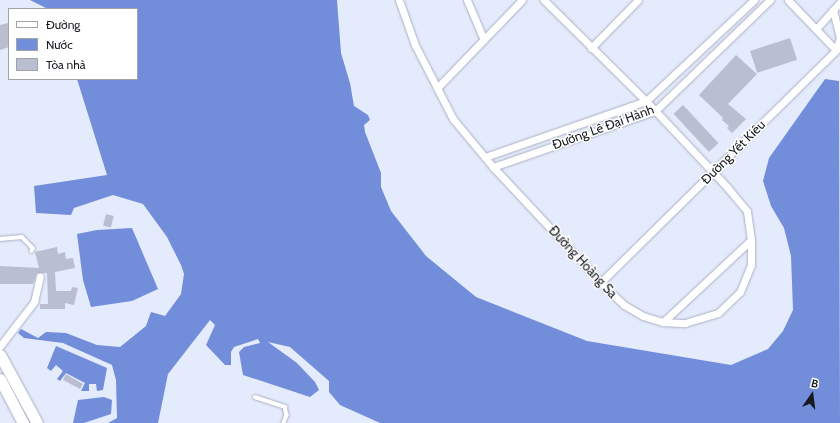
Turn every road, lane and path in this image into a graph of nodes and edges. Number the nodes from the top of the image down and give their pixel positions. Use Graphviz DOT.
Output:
graph roads {
  1 [pos="399,0"];
  2 [pos="467,0"];
  3 [pos="522,0"];
  4 [pos="544,0"];
  5 [pos="638,0"];
  6 [pos="754,0"];
  7 [pos="770,0"];
  8 [pos="788,0"];
  9 [pos="840,2"];
  10 [pos="832,10"];
  11 [pos="816,29"];
  12 [pos="484,40"];
  13 [pos="591,48"];
  14 [pos="836,50"];
  15 [pos="437,88"];
  16 [pos="646,102"];
  17 [pos="655,110"];
  18 [pos="485,157"];
  19 [pos="493,167"];
  20 [pos="712,173"];
  21 [pos="0,239"];
  22 [pos="751,240"];
  23 [pos="32,251"];
  24 [pos="40,277"];
  25 [pos="601,282"];
  26 [pos="663,322"];
  27 [pos="0,346"];
  28 [pos="0,355"];
  29 [pos="0,379"];
  30 [pos="255,397"];
  31 [pos="23,423"];
  32 [pos="37,423"];
  33 [pos="284,423"];
  1 -- 15 [label="street, Đường Hoàng Sa"];
  2 -- 12 [label="street"];
  3 -- 12 [label="street"];
  4 -- 13 [label="street, Đường Hoàng Sa"];
  5 -- 13 [label="street"];
  6 -- 16 [label="street, Đường Lê Đại Hành"];
  7 -- 17 [label="street, Đường Lê Đại Hành"];
  8 -- 11 [label="street"];
  9 -- 10 [label="street"];
  10 -- 11 [label="street"];
  10 -- 14 [label="street"];
  11 -- 14 [label="street"];
  12 -- 15 [label="street"];
  13 -- 16 [label="street, Đường Hoàng Sa"];
  14 -- 20 [label="street, Đường Yết Kiêu"];
  15 -- 18 [label="street, Đường Hoàng Sa"];
  16 -- 17 [label="street, Đường Hoàng Sa"];
  16 -- 18 [label="street, Đường Lê Đại Hành"];
  17 -- 19 [label="street, Đường Lê Đại Hành"];
  17 -- 20 [label="street, Đường Hoàng Sa"];
  18 -- 19 [label="street, Đường Hoàng Sa"];
  19 -- 25 [label="street, Đường Hoàng Sa"];
  20 -- 22 [label="street, Đường Hoàng Sa"];
  20 -- 25 [label="street, Đường Yết Kiêu"];
  21 -- 23 [label="lane"];
  22 -- 26 [label="street"];
  22 -- 26 [label="street, Đường Hoàng Sa"];
  24 -- 27 [label="street"];
  25 -- 26 [label="street, Đường Hoàng Sa"];
  28 -- 32 [label="main road"];
  29 -- 31 [label="main road"];
  30 -- 33 [label="lane"];
}
